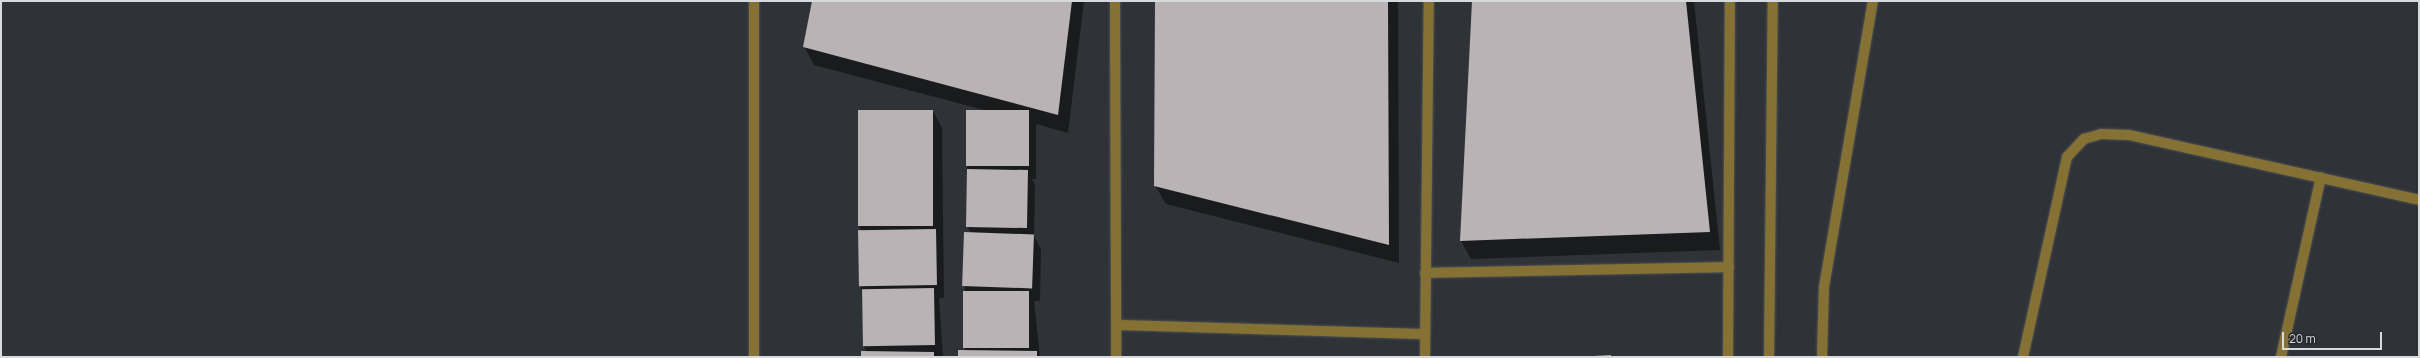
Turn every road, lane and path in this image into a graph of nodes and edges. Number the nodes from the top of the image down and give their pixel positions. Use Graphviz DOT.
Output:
graph roads {
  1 [pos="754,1"];
  2 [pos="1115,1"];
  3 [pos="1429,1"];
  4 [pos="1730,1"];
  5 [pos="1774,1"];
  6 [pos="1873,1"];
  7 [pos="2321,177"];
  8 [pos="2419,200"];
  9 [pos="1729,267"];
  10 [pos="1425,273"];
  11 [pos="1117,325"];
  12 [pos="1424,334"];
  13 [pos="754,357"];
  14 [pos="1116,357"];
  15 [pos="1425,357"];
  16 [pos="1728,357"];
  17 [pos="1769,357"];
  18 [pos="1822,357"];
  19 [pos="2023,357"];
  20 [pos="2281,357"];
  1 -- 13 [label="street"];
  2 -- 11 [label="street"];
  3 -- 10 [label="street"];
  4 -- 9 [label="street"];
  5 -- 17 [label="street"];
  6 -- 18 [label="street"];
  7 -- 8 [label="street"];
  7 -- 19 [label="street"];
  7 -- 20 [label="street"];
  9 -- 10 [label="street"];
  9 -- 16 [label="street"];
  10 -- 12 [label="street"];
  11 -- 12 [label="street"];
  11 -- 14 [label="street"];
  12 -- 15 [label="street"];
}
